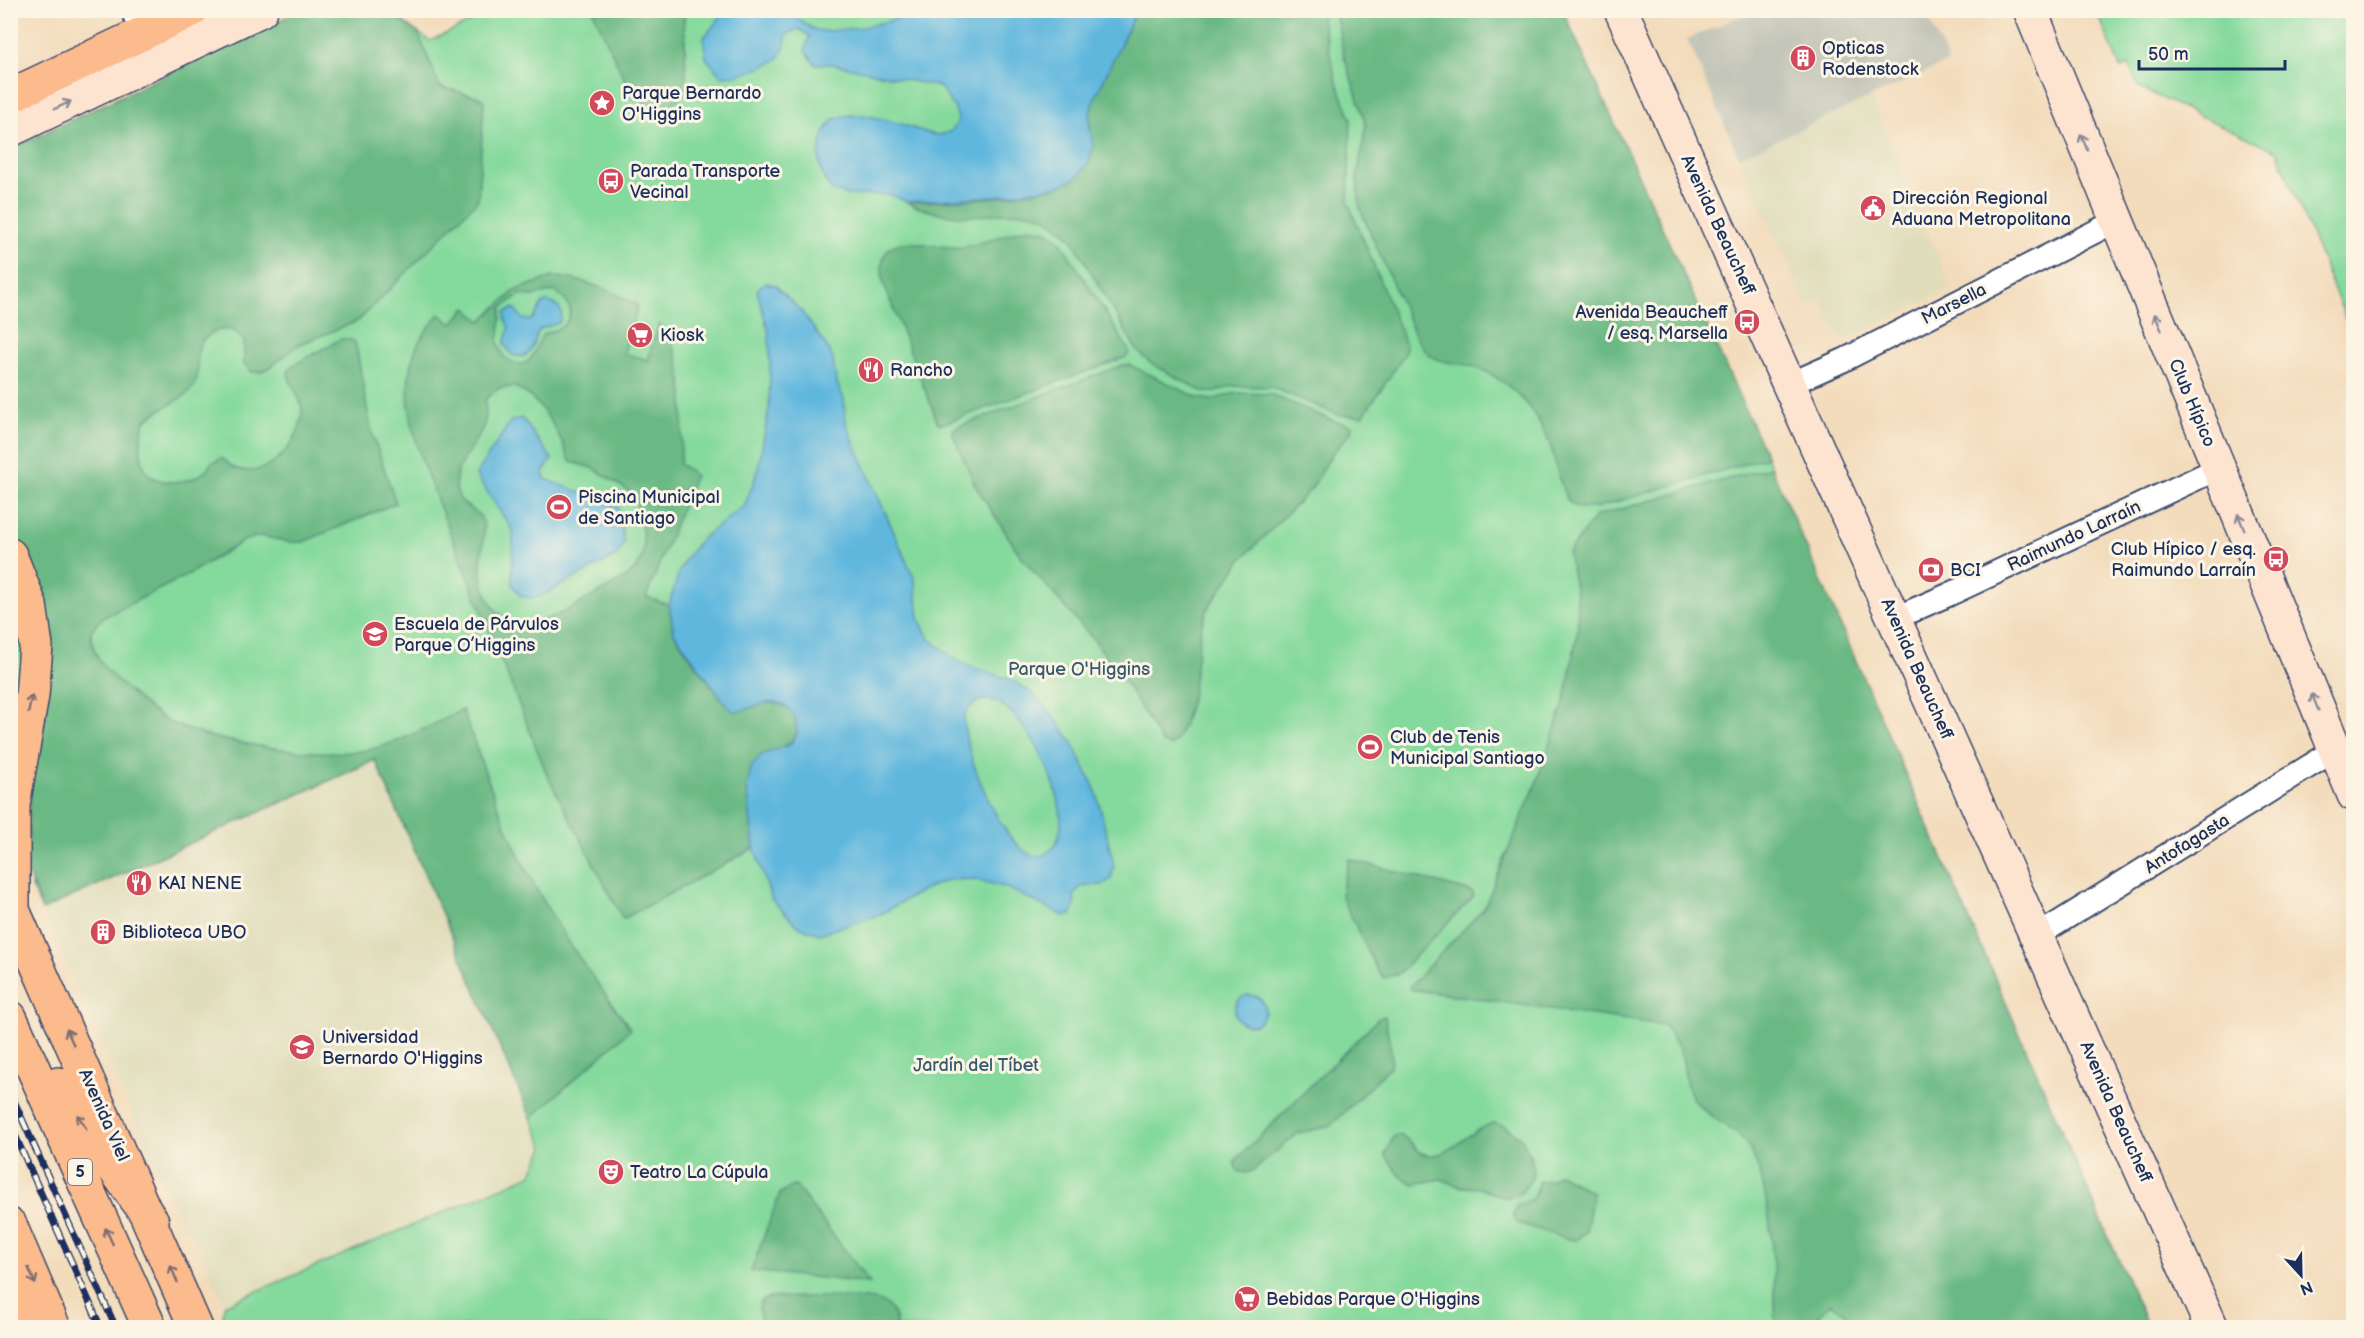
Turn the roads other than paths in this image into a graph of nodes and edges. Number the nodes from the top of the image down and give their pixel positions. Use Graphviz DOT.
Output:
graph roads {
  1 [pos="192,10"];
  2 [pos="261,10"];
  3 [pos="1621,10"];
  4 [pos="2030,10"];
  5 [pos="144,35"];
  6 [pos="10,96"];
  7 [pos="10,130"];
  8 [pos="2116,221"];
  9 [pos="1790,384"];
  10 [pos="2219,468"];
  11 [pos="10,555"];
  12 [pos="1894,618"];
  13 [pos="2335,750"];
  14 [pos="2354,795"];
  15 [pos="12,905"];
  16 [pos="2037,936"];
  17 [pos="10,1011"];
  18 [pos="10,1017"];
  19 [pos="152,1221"];
  20 [pos="10,1225"];
  21 [pos="10,1301"];
  22 [pos="21,1328"];
  23 [pos="54,1328"];
  24 [pos="150,1328"];
  25 [pos="196,1328"];
  26 [pos="2212,1328"];
  1 -- 5 [label="main road"];
  2 -- 5 [label="main road"];
  3 -- 9 [label="main road, Avenida Beaucheff"];
  8 -- 4 [label="main road, Club Hípico, one-way"];
  5 -- 6 [label="main road"];
  7 -- 5 [label="main road, one-way"];
  8 -- 9 [label="street, Marsella"];
  10 -- 8 [label="main road, Club Hípico, one-way"];
  9 -- 12 [label="main road, Avenida Beaucheff"];
  10 -- 12 [label="street, Raimundo Larraín"];
  13 -- 10 [label="main road, Club Hípico, one-way"];
  15 -- 11 [label="main road, one-way"];
  12 -- 16 [label="main road, Avenida Beaucheff"];
  13 -- 14 [label="main road, Club Hípico"];
  13 -- 16 [label="street, Antofagasta"];
  19 -- 15 [label="main road, Avenida Viel, one-way"];
  16 -- 26 [label="main road, Avenida Beaucheff"];
  19 -- 17 [label="main road, one-way"];
  24 -- 18 [label="main road, 5, one-way"];
  25 -- 19 [label="main road, Avenida Viel, one-way"];
  20 -- 23 [label="main road, one-way"];
  21 -- 22 [label="main road"];
}
